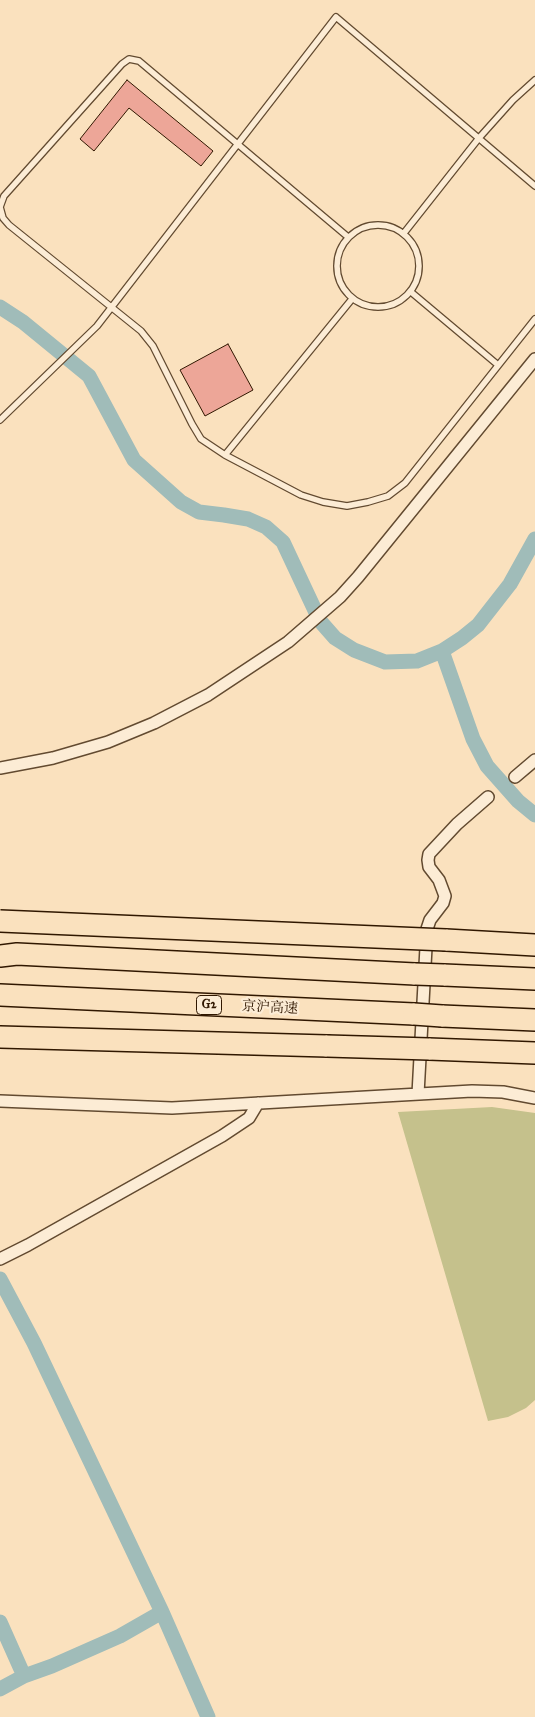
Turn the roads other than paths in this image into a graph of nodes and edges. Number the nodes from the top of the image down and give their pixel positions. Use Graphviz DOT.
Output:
graph roads {
  1 [pos="535,80"];
  2 [pos="479,138"];
  3 [pos="237,144"];
  4 [pos="535,186"];
  5 [pos="404,233"];
  6 [pos="348,237"];
  7 [pos="411,292"];
  8 [pos="352,299"];
  9 [pos="112,306"];
  10 [pos="535,319"];
  11 [pos="535,359"];
  12 [pos="498,365"];
  13 [pos="0,420"];
  14 [pos="226,455"];
  15 [pos="535,760"];
  16 [pos="0,768"];
  17 [pos="514,778"];
  18 [pos="488,797"];
  19 [pos="0,921"];
  20 [pos="535,945"];
  21 [pos="6,953"];
  22 [pos="535,980"];
  23 [pos="1,996"];
  24 [pos="535,1020"];
  25 [pos="0,1037"];
  26 [pos="535,1053"];
  27 [pos="418,1094"];
  28 [pos="535,1098"];
  29 [pos="0,1101"];
  30 [pos="258,1103"];
  31 [pos="0,1259"];
  1 -- 2 [label="lane"];
  2 -- 3 [label="lane"];
  2 -- 4 [label="lane"];
  2 -- 5 [label="lane"];
  3 -- 6 [label="lane"];
  3 -- 9 [label="lane"];
  3 -- 9 [label="lane"];
  5 -- 6 [label="lane"];
  5 -- 7 [label="lane"];
  6 -- 8 [label="lane"];
  7 -- 8 [label="lane"];
  7 -- 12 [label="lane"];
  8 -- 14 [label="lane"];
  9 -- 13 [label="lane"];
  9 -- 14 [label="lane"];
  10 -- 12 [label="lane"];
  11 -- 16 [label="street"];
  12 -- 14 [label="lane"];
  15 -- 17 [label="street"];
  18 -- 27 [label="street"];
  19 -- 20 [label="highway, bridge"];
  21 -- 22 [label="highway, bridge"];
  23 -- 24 [label="highway, 京沪高速 / G2, bridge"];
  25 -- 26 [label="highway, bridge"];
  27 -- 28 [label="street"];
  27 -- 30 [label="street"];
  29 -- 30 [label="street"];
  30 -- 31 [label="street"];
}
